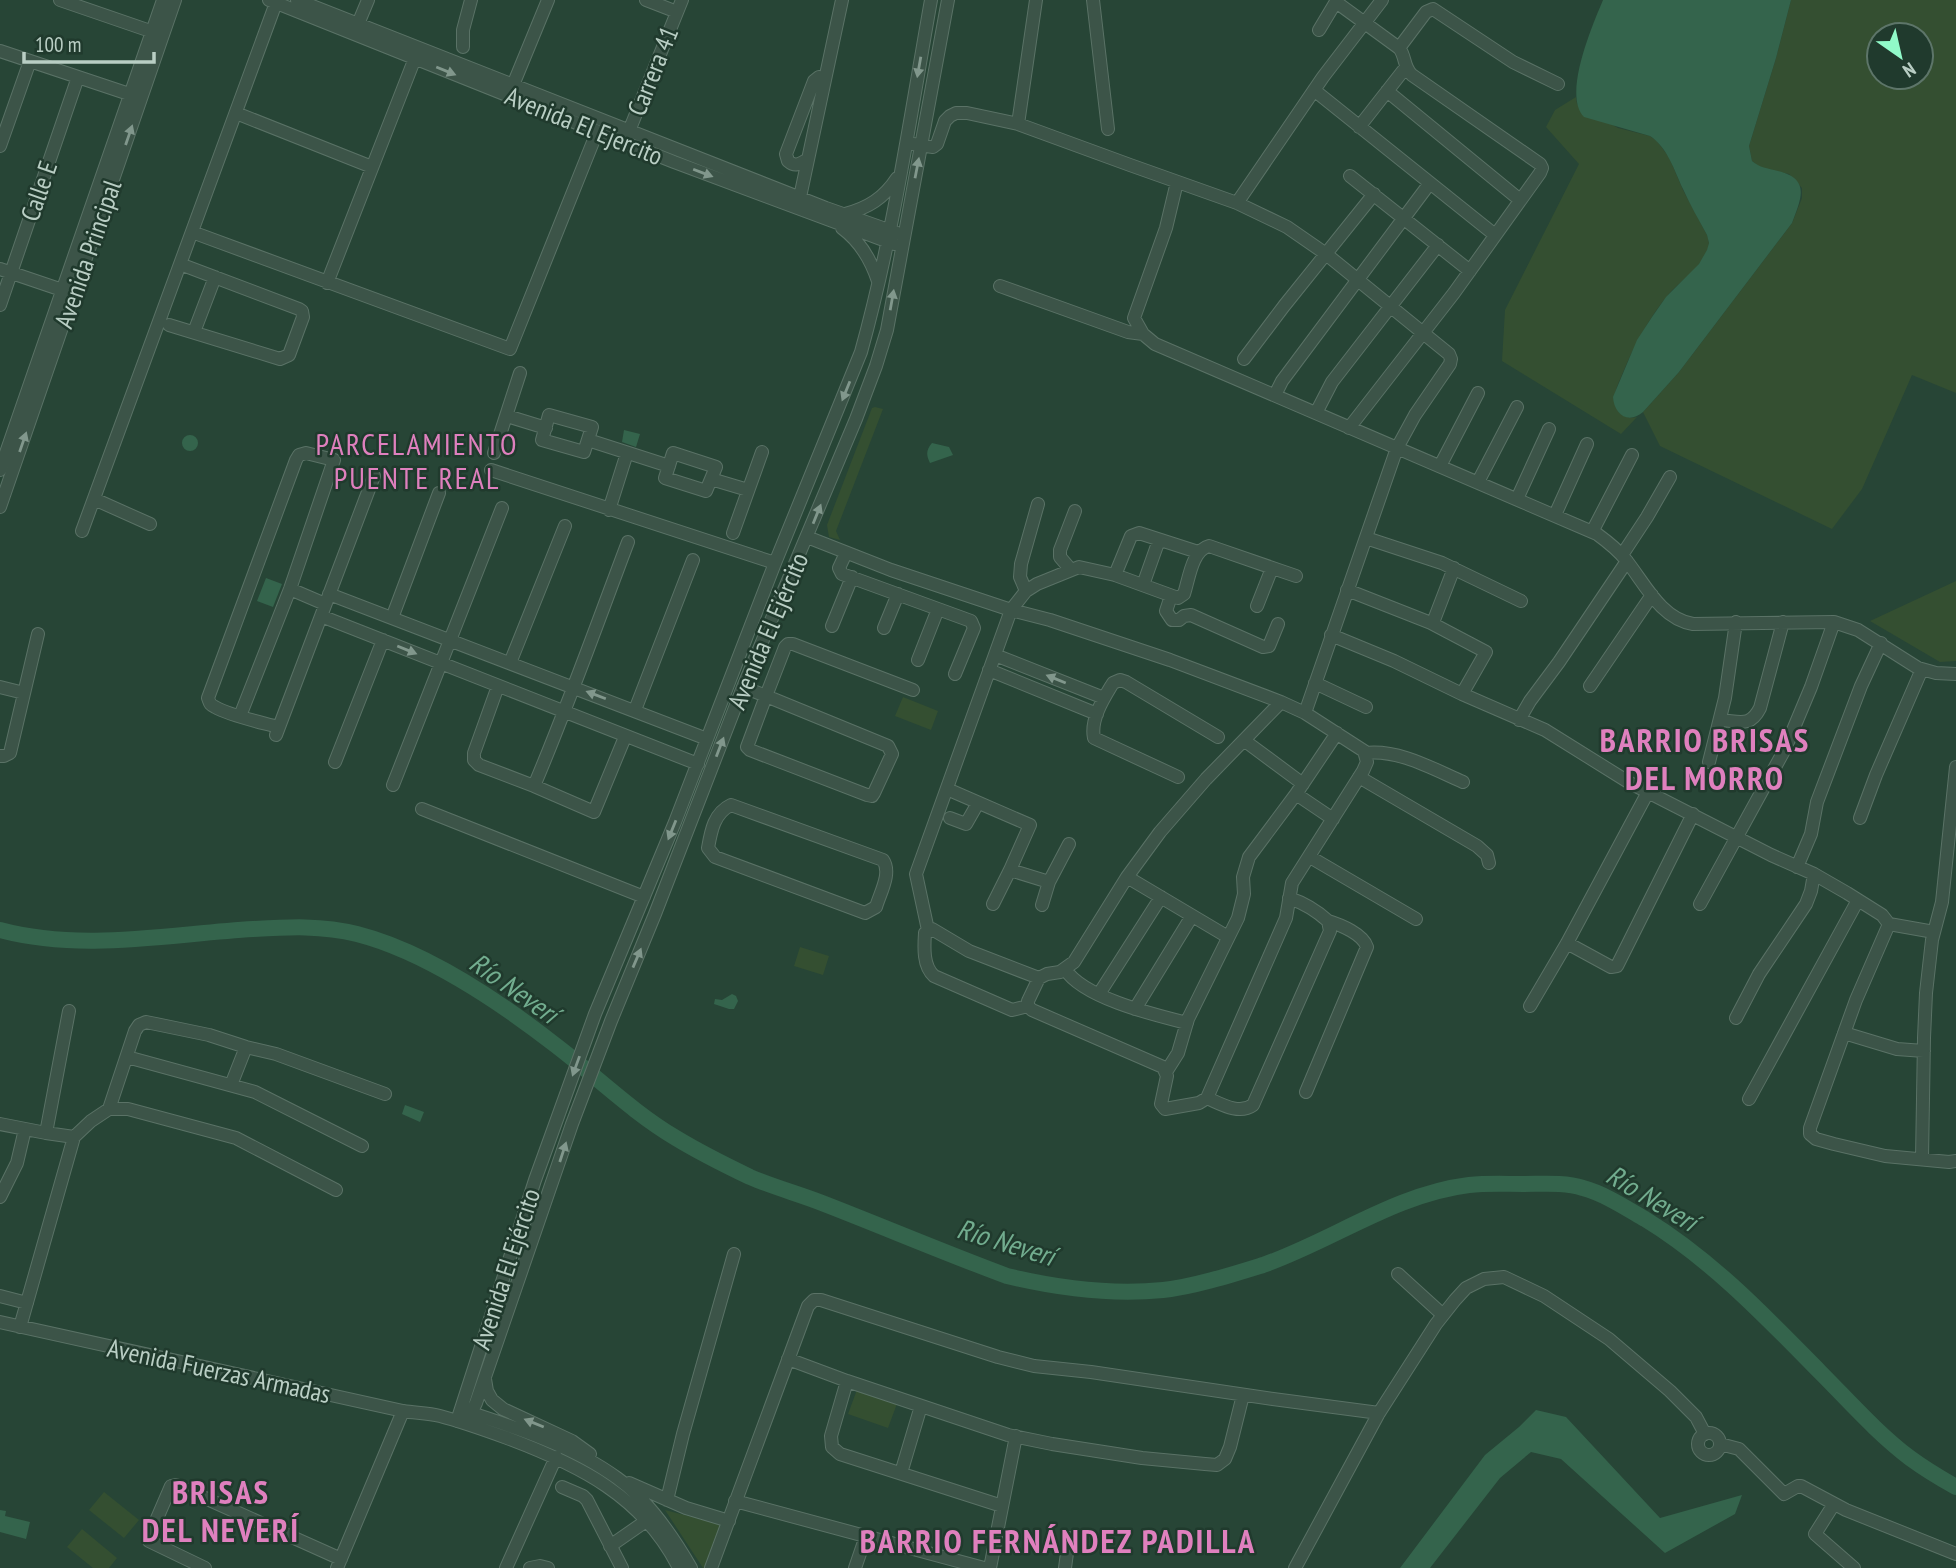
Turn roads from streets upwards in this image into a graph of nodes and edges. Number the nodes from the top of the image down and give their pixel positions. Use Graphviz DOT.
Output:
graph roads {
  1 [pos="60,0"];
  2 [pos="163,0"];
  3 [pos="175,0"];
  4 [pos="297,0"];
  5 [pos="368,0"];
  6 [pos="471,0"];
  7 [pos="548,0"];
  8 [pos="646,0"];
  9 [pos="842,0"];
  10 [pos="931,0"];
  11 [pos="948,0"];
  12 [pos="1036,0"];
  13 [pos="1093,0"];
  14 [pos="1382,0"];
  15 [pos="274,1"];
  16 [pos="1336,1"];
  17 [pos="680,6"];
  18 [pos="1364,23"];
  19 [pos="358,24"];
  20 [pos="1319,30"];
  21 [pos="157,34"];
  22 [pos="463,47"];
  23 [pos="1399,48"];
  24 [pos="0,51"];
  25 [pos="415,58"];
  26 [pos="30,61"];
  27 [pos="1406,68"];
  28 [pos="78,77"];
  29 [pos="824,82"];
  30 [pos="1558,84"];
  31 [pos="513,85"];
  32 [pos="1314,90"];
  33 [pos="1387,91"];
  34 [pos="136,97"];
  35 [pos="236,113"];
  36 [pos="1018,124"];
  37 [pos="1359,127"];
  38 [pos="1108,130"];
  39 [pos="597,132"];
  40 [pos="627,136"];
  41 [pos="905,143"];
  42 [pos="921,145"];
  43 [pos="0,146"];
  44 [pos="808,159"];
  45 [pos="372,167"];
  46 [pos="899,175"];
  47 [pos="1350,176"];
  48 [pos="1177,182"];
  49 [pos="1430,183"];
  50 [pos="1374,194"];
  51 [pos="800,197"];
  52 [pos="1520,200"];
  53 [pos="1237,203"];
  54 [pos="845,214"];
  55 [pos="824,218"];
  56 [pos="1405,218"];
  57 [pos="192,232"];
  58 [pos="1495,235"];
  59 [pos="888,236"];
  60 [pos="903,241"];
  61 [pos="1438,245"];
  62 [pos="1326,254"];
  63 [pos="882,263"];
  64 [pos="180,264"];
  65 [pos="897,270"];
  66 [pos="6,271"];
  67 [pos="1470,271"];
  68 [pos="215,277"];
  69 [pos="878,281"];
  70 [pos="1357,281"];
  71 [pos="327,283"];
  72 [pos="1000,286"];
  73 [pos="69,293"];
  74 [pos="0,305"];
  75 [pos="1389,307"];
  76 [pos="169,325"];
  77 [pos="194,332"];
  78 [pos="1422,333"];
  79 [pos="1143,334"];
  80 [pos="1244,359"];
  81 [pos="520,373"];
  82 [pos="1478,393"];
  83 [pos="1275,395"];
  84 [pos="1517,407"];
  85 [pos="1316,413"];
  86 [pos="507,416"];
  87 [pos="545,428"];
  88 [pos="1349,428"];
  89 [pos="1549,429"];
  90 [pos="588,440"];
  91 [pos="1587,443"];
  92 [pos="1397,448"];
  93 [pos="762,452"];
  94 [pos="494,453"];
  95 [pos="627,453"];
  96 [pos="1632,455"];
  97 [pos="668,466"];
  98 [pos="1440,466"];
  99 [pos="0,470"];
  100 [pos="491,470"];
  101 [pos="374,476"];
  102 [pos="1670,477"];
  103 [pos="711,479"];
  104 [pos="1478,481"];
  105 [pos="748,490"];
  106 [pos="439,493"];
  107 [pos="94,499"];
  108 [pos="1517,499"];
  109 [pos="1038,504"];
  110 [pos="0,507"];
  111 [pos="502,508"];
  112 [pos="609,510"];
  113 [pos="1075,511"];
  114 [pos="1555,515"];
  115 [pos="149,524"];
  116 [pos="565,526"];
  117 [pos="82,531"];
  118 [pos="1592,532"];
  119 [pos="733,533"];
  120 [pos="807,537"];
  121 [pos="1366,538"];
  122 [pos="1159,540"];
  123 [pos="628,542"];
  124 [pos="1198,552"];
  125 [pos="846,553"];
  126 [pos="1624,558"];
  127 [pos="693,560"];
  128 [pos="775,563"];
  129 [pos="1272,568"];
  130 [pos="1454,568"];
  131 [pos="1071,570"];
  132 [pos="1115,575"];
  133 [pos="1296,576"];
  134 [pos="852,577"];
  135 [pos="1143,586"];
  136 [pos="290,589"];
  137 [pos="1347,590"];
  138 [pos="1026,591"];
  139 [pos="898,594"];
  140 [pos="1652,595"];
  141 [pos="1171,596"];
  142 [pos="1521,601"];
  143 [pos="325,605"];
  144 [pos="1257,607"];
  145 [pos="938,609"];
  146 [pos="1011,610"];
  147 [pos="392,618"];
  148 [pos="1736,622"];
  149 [pos="1783,622"];
  150 [pos="1834,622"];
  151 [pos="1431,623"];
  152 [pos="1278,624"];
  153 [pos="832,626"];
  154 [pos="884,628"];
  155 [pos="38,634"];
  156 [pos="1331,635"];
  157 [pos="383,640"];
  158 [pos="451,640"];
  159 [pos="1881,643"];
  160 [pos="995,655"];
  161 [pos="918,660"];
  162 [pos="510,663"];
  163 [pos="442,664"];
  164 [pos="1922,669"];
  165 [pos="989,670"];
  166 [pos="955,674"];
  167 [pos="1956,674"];
  168 [pos="1315,683"];
  169 [pos="498,686"];
  170 [pos="1590,686"];
  171 [pos="0,687"];
  172 [pos="573,687"];
  173 [pos="743,687"];
  174 [pos="913,691"];
  175 [pos="24,693"];
  176 [pos="1462,694"];
  177 [pos="766,696"];
  178 [pos="1104,698"];
  179 [pos="1281,702"];
  180 [pos="1366,707"];
  181 [pos="635,710"];
  182 [pos="564,712"];
  183 [pos="1097,713"];
  184 [pos="1305,713"];
  185 [pos="240,716"];
  186 [pos="1520,720"];
  187 [pos="1720,720"];
  188 [pos="1337,733"];
  189 [pos="625,737"];
  190 [pos="1218,737"];
  191 [pos="707,739"];
  192 [pos="1245,741"];
  193 [pos="1365,753"];
  194 [pos="0,756"];
  195 [pos="335,762"];
  196 [pos="1709,762"];
  197 [pos="698,764"];
  198 [pos="1956,767"];
  199 [pos="1178,777"];
  200 [pos="1359,777"];
  201 [pos="1464,782"];
  202 [pos="393,785"];
  203 [pos="534,786"];
  204 [pos="947,789"];
  205 [pos="1299,789"];
  206 [pos="1648,792"];
  207 [pos="978,803"];
  208 [pos="422,809"];
  209 [pos="1693,814"];
  210 [pos="950,818"];
  211 [pos="1860,818"];
  212 [pos="1333,819"];
  213 [pos="691,821"];
  214 [pos="712,827"];
  215 [pos="1736,837"];
  216 [pos="1069,845"];
  217 [pos="1310,857"];
  218 [pos="1489,863"];
  219 [pos="1797,867"];
  220 [pos="1010,870"];
  221 [pos="1814,874"];
  222 [pos="1127,877"];
  223 [pos="1049,883"];
  224 [pos="644,897"];
  225 [pos="1161,897"];
  226 [pos="1289,898"];
  227 [pos="1858,900"];
  228 [pos="1942,902"];
  229 [pos="993,904"];
  230 [pos="1700,904"];
  231 [pos="1956,904"];
  232 [pos="1042,905"];
  233 [pos="1192,916"];
  234 [pos="1416,919"];
  235 [pos="1328,921"];
  236 [pos="1889,924"];
  237 [pos="928,930"];
  238 [pos="1934,932"];
  239 [pos="1228,937"];
  240 [pos="1567,943"];
  241 [pos="1065,969"];
  242 [pos="1038,978"];
  243 [pos="1099,994"];
  244 [pos="1028,1006"];
  245 [pos="1530,1006"];
  246 [pos="1135,1009"];
  247 [pos="69,1011"];
  248 [pos="1736,1018"];
  249 [pos="1187,1023"];
  250 [pos="1844,1033"];
  251 [pos="246,1047"];
  252 [pos="1924,1051"];
  253 [pos="127,1056"];
  254 [pos="1166,1072"];
  255 [pos="231,1085"];
  256 [pos="1306,1092"];
  257 [pos="385,1094"];
  258 [pos="1207,1098"];
  259 [pos="1749,1100"];
  260 [pos="110,1109"];
  261 [pos="0,1124"];
  262 [pos="24,1129"];
  263 [pos="46,1133"];
  264 [pos="74,1137"];
  265 [pos="362,1146"];
  266 [pos="1922,1159"];
  267 [pos="1956,1161"];
  268 [pos="336,1190"];
  269 [pos="0,1197"];
  270 [pos="521,1225"];
  271 [pos="536,1230"];
  272 [pos="734,1254"];
  273 [pos="1398,1274"];
  274 [pos="0,1296"];
  275 [pos="27,1303"];
  276 [pos="1443,1315"];
  277 [pos="0,1322"];
  278 [pos="20,1327"];
  279 [pos="788,1359"];
  280 [pos="485,1377"];
  281 [pos="847,1381"];
  282 [pos="1243,1395"];
  283 [pos="921,1406"];
  284 [pos="402,1412"];
  285 [pos="1379,1413"];
  286 [pos="464,1417"];
  287 [pos="1705,1434"];
  288 [pos="1016,1436"];
  289 [pos="1720,1444"];
  290 [pos="555,1457"];
  291 [pos="901,1473"];
  292 [pos="613,1476"];
  293 [pos="562,1487"];
  294 [pos="667,1500"];
  295 [pos="736,1501"];
  296 [pos="1834,1504"];
  297 [pos="1002,1506"];
  298 [pos="646,1521"];
  299 [pos="729,1521"];
  300 [pos="866,1536"];
  301 [pos="1069,1538"];
  302 [pos="610,1546"];
  303 [pos="1956,1554"];
  304 [pos="339,1563"];
  305 [pos="205,1568"];
  306 [pos="506,1568"];
  307 [pos="530,1568"];
  308 [pos="548,1568"];
  309 [pos="622,1568"];
  310 [pos="679,1568"];
  311 [pos="691,1568"];
  312 [pos="711,1568"];
  313 [pos="855,1568"];
  314 [pos="984,1568"];
  315 [pos="990,1568"];
  316 [pos="1065,1568"];
  317 [pos="1295,1568"];
  318 [pos="1854,1568"];
  1 -- 21 [label="street"];
  2 -- 21 [label="street, Avenida Principal"];
  3 -- 21 [label="street, Avenida Principal"];
  4 -- 19 [label="street, Avenida El Ejercito"];
  5 -- 19 [label="street"];
  6 -- 22 [label="street"];
  7 -- 31 [label="street"];
  8 -- 17 [label="street"];
  9 -- 29 [label="street"];
  10 -- 41 [label="street, Avenida El Ejército, one-way"];
  11 -- 42 [label="street, Avenida El Ejército"];
  12 -- 36 [label="street"];
  13 -- 38 [label="street"];
  14 -- 18 [label="street"];
  15 -- 25 [label="street, Avenida El Ejercito"];
  15 -- 35 [label="street"];
  16 -- 18 [label="street"];
  16 -- 20 [label="street"];
  17 -- 40 [label="street, Carrera 41"];
  18 -- 23 [label="street"];
  18 -- 32 [label="street"];
  19 -- 31 [label="street, Avenida El Ejercito"];
  21 -- 34 [label="street, Avenida Principal"];
  23 -- 27 [label="street"];
  23 -- 30 [label="street"];
  24 -- 26 [label="street"];
  25 -- 39 [label="street, Avenida El Ejercito, one-way"];
  25 -- 45 [label="street"];
  26 -- 28 [label="street"];
  26 -- 43 [label="street"];
  27 -- 33 [label="street"];
  27 -- 52 [label="street"];
  28 -- 34 [label="street"];
  28 -- 66 [label="street, Calle E"];
  29 -- 44 [label="street"];
  29 -- 44 [label="street"];
  31 -- 40 [label="street, Avenida El Ejercito"];
  32 -- 37 [label="street"];
  32 -- 53 [label="street"];
  33 -- 37 [label="street"];
  33 -- 52 [label="street"];
  34 -- 73 [label="street, Avenida Principal"];
  35 -- 45 [label="street"];
  35 -- 57 [label="street"];
  36 -- 42 [label="street"];
  36 -- 48 [label="street"];
  37 -- 49 [label="street"];
  39 -- 40 [label="street, Avenida El Ejercito"];
  39 -- 71 [label="street"];
  40 -- 51 [label="street, Avenida El Ejercito"];
  40 -- 55 [label="street, Avenida El Ejercito, one-way"];
  41 -- 42 [label="street"];
  41 -- 46 [label="street, Avenida El Ejército"];
  60 -- 42 [label="street, Avenida El Ejército, one-way"];
  44 -- 51 [label="street"];
  45 -- 71 [label="street"];
  46 -- 54 [label="street"];
  46 -- 59 [label="street, Avenida El Ejército"];
  47 -- 50 [label="street"];
  48 -- 53 [label="street"];
  48 -- 79 [label="street"];
  49 -- 56 [label="street"];
  49 -- 58 [label="street"];
  50 -- 56 [label="street"];
  50 -- 62 [label="street"];
  51 -- 54 [label="street, Avenida El Ejercito"];
  52 -- 58 [label="street"];
  53 -- 62 [label="street"];
  54 -- 59 [label="street, Avenida El Ejercito"];
  55 -- 59 [label="street, Avenida El Ejercito"];
  55 -- 69 [label="street"];
  56 -- 61 [label="street"];
  56 -- 70 [label="street"];
  57 -- 64 [label="street"];
  57 -- 71 [label="street"];
  58 -- 67 [label="street"];
  59 -- 60 [label="street, Avenida El Ejercito"];
  59 -- 63 [label="street, Avenida El Ejército"];
  60 -- 65 [label="street, Avenida El Ejército"];
  61 -- 67 [label="street"];
  61 -- 75 [label="street"];
  62 -- 70 [label="street"];
  62 -- 80 [label="street"];
  63 -- 65 [label="street"];
  63 -- 69 [label="street, Avenida El Ejército"];
  64 -- 68 [label="street"];
  64 -- 107 [label="street"];
  120 -- 65 [label="street, Avenida El Ejército, one-way"];
  66 -- 73 [label="street"];
  66 -- 74 [label="street, Calle E"];
  67 -- 78 [label="street"];
  68 -- 77 [label="street"];
  68 -- 77 [label="street"];
  69 -- 128 [label="street, Avenida El Ejército, one-way"];
  70 -- 75 [label="street"];
  70 -- 83 [label="street"];
  72 -- 79 [label="street"];
  73 -- 99 [label="street, Avenida Principal"];
  110 -- 73 [label="street, Avenida Principal, one-way"];
  75 -- 78 [label="street"];
  75 -- 85 [label="street"];
  76 -- 77 [label="street"];
  78 -- 88 [label="street"];
  78 -- 92 [label="street"];
  79 -- 83 [label="street"];
  81 -- 86 [label="street"];
  82 -- 98 [label="street"];
  83 -- 85 [label="street"];
  84 -- 104 [label="street"];
  85 -- 88 [label="street"];
  86 -- 87 [label="street"];
  86 -- 94 [label="street"];
  87 -- 90 [label="street"];
  87 -- 90 [label="street"];
  88 -- 92 [label="street"];
  89 -- 108 [label="street"];
  90 -- 95 [label="street"];
  91 -- 114 [label="street"];
  92 -- 98 [label="street"];
  92 -- 121 [label="street"];
  93 -- 105 [label="street"];
  95 -- 97 [label="street"];
  95 -- 112 [label="street"];
  96 -- 118 [label="street"];
  97 -- 103 [label="street"];
  97 -- 103 [label="street"];
  98 -- 104 [label="street"];
  100 -- 112 [label="street"];
  101 -- 143 [label="street"];
  102 -- 126 [label="street"];
  103 -- 105 [label="street"];
  104 -- 108 [label="street"];
  105 -- 119 [label="street"];
  106 -- 147 [label="street"];
  107 -- 115 [label="street"];
  107 -- 117 [label="street"];
  108 -- 114 [label="street"];
  109 -- 138 [label="street"];
  111 -- 158 [label="street"];
  112 -- 128 [label="street"];
  113 -- 131 [label="street"];
  114 -- 118 [label="street"];
  116 -- 162 [label="street"];
  118 -- 126 [label="street"];
  120 -- 125 [label="street"];
  120 -- 173 [label="street, Avenida El Ejército"];
  121 -- 130 [label="street"];
  121 -- 137 [label="street"];
  122 -- 124 [label="street"];
  122 -- 132 [label="street"];
  122 -- 135 [label="street"];
  123 -- 172 [label="street"];
  124 -- 129 [label="street"];
  124 -- 141 [label="street"];
  125 -- 134 [label="street"];
  125 -- 146 [label="street"];
  126 -- 140 [label="street"];
  126 -- 186 [label="street"];
  127 -- 181 [label="street"];
  128 -- 191 [label="street, Avenida El Ejército"];
  129 -- 133 [label="street"];
  129 -- 144 [label="street"];
  130 -- 142 [label="street"];
  130 -- 151 [label="street"];
  131 -- 132 [label="street"];
  131 -- 138 [label="street"];
  132 -- 135 [label="street"];
  134 -- 139 [label="street"];
  134 -- 153 [label="street"];
  135 -- 141 [label="street"];
  136 -- 143 [label="street"];
  136 -- 185 [label="street"];
  136 -- 185 [label="street"];
  137 -- 151 [label="street"];
  137 -- 156 [label="street"];
  138 -- 146 [label="street"];
  139 -- 145 [label="street"];
  139 -- 154 [label="street"];
  140 -- 148 [label="street"];
  140 -- 170 [label="street"];
  141 -- 152 [label="street"];
  143 -- 147 [label="street"];
  143 -- 157 [label="street"];
  143 -- 185 [label="street"];
  145 -- 161 [label="street"];
  145 -- 166 [label="street"];
  146 -- 160 [label="street"];
  146 -- 179 [label="street"];
  147 -- 158 [label="street"];
  148 -- 149 [label="street"];
  148 -- 187 [label="street"];
  149 -- 150 [label="street"];
  149 -- 187 [label="street"];
  150 -- 159 [label="street"];
  150 -- 215 [label="street"];
  151 -- 176 [label="street"];
  155 -- 175 [label="street"];
  156 -- 168 [label="street"];
  156 -- 176 [label="street"];
  157 -- 163 [label="street, one-way"];
  157 -- 195 [label="street"];
  158 -- 162 [label="street"];
  158 -- 163 [label="street"];
  159 -- 164 [label="street"];
  159 -- 219 [label="street"];
  160 -- 165 [label="street"];
  178 -- 160 [label="street, one-way"];
  162 -- 172 [label="street"];
  163 -- 169 [label="street"];
  163 -- 202 [label="street"];
  164 -- 167 [label="street"];
  164 -- 211 [label="street"];
  165 -- 183 [label="street"];
  165 -- 204 [label="street"];
  168 -- 180 [label="street"];
  168 -- 184 [label="street"];
  169 -- 182 [label="street"];
  169 -- 203 [label="street"];
  171 -- 175 [label="street"];
  181 -- 172 [label="street, one-way"];
  172 -- 182 [label="street"];
  173 -- 177 [label="street"];
  213 -- 173 [label="street, Avenida El Ejército, one-way"];
  174 -- 177 [label="street"];
  175 -- 194 [label="street"];
  176 -- 186 [label="street"];
  177 -- 177 [label="street"];
  178 -- 183 [label="street"];
  178 -- 190 [label="street"];
  179 -- 184 [label="street"];
  179 -- 192 [label="street"];
  181 -- 191 [label="street"];
  182 -- 189 [label="street"];
  182 -- 203 [label="street"];
  183 -- 199 [label="street"];
  184 -- 188 [label="street"];
  186 -- 206 [label="street"];
  187 -- 196 [label="street"];
  188 -- 193 [label="street"];
  188 -- 205 [label="street"];
  189 -- 197 [label="street"];
  189 -- 203 [label="street"];
  191 -- 197 [label="street, Avenida El Ejército"];
  192 -- 205 [label="street"];
  192 -- 222 [label="street"];
  193 -- 200 [label="street"];
  193 -- 201 [label="street"];
  197 -- 224 [label="street, Avenida El Ejército, one-way"];
  198 -- 228 [label="street"];
  200 -- 212 [label="street"];
  200 -- 218 [label="street"];
  204 -- 207 [label="street"];
  204 -- 237 [label="street"];
  205 -- 212 [label="street"];
  205 -- 239 [label="street"];
  206 -- 209 [label="street"];
  206 -- 240 [label="street"];
  207 -- 210 [label="street"];
  207 -- 220 [label="street"];
  208 -- 224 [label="street"];
  209 -- 215 [label="street"];
  209 -- 240 [label="street"];
  212 -- 217 [label="street"];
  213 -- 214 [label="street"];
  271 -- 213 [label="street, Avenida El Ejército, one-way"];
  214 -- 214 [label="street"];
  215 -- 219 [label="street"];
  215 -- 230 [label="street"];
  216 -- 223 [label="street"];
  217 -- 226 [label="street"];
  217 -- 234 [label="street"];
  219 -- 221 [label="street"];
  220 -- 223 [label="street"];
  220 -- 229 [label="street"];
  221 -- 227 [label="street"];
  221 -- 248 [label="street"];
  222 -- 225 [label="street"];
  222 -- 241 [label="street"];
  223 -- 232 [label="street"];
  224 -- 270 [label="street, Avenida El Ejército, one-way"];
  225 -- 233 [label="street"];
  225 -- 243 [label="street"];
  226 -- 235 [label="street"];
  226 -- 258 [label="street"];
  227 -- 236 [label="street"];
  227 -- 259 [label="street"];
  228 -- 231 [label="street"];
  228 -- 238 [label="street"];
  233 -- 239 [label="street"];
  233 -- 246 [label="street"];
  235 -- 256 [label="street"];
  235 -- 258 [label="street"];
  236 -- 238 [label="street"];
  236 -- 250 [label="street"];
  237 -- 242 [label="street"];
  237 -- 244 [label="street"];
  238 -- 252 [label="street"];
  239 -- 249 [label="street"];
  240 -- 245 [label="street"];
  241 -- 242 [label="street"];
  241 -- 243 [label="street"];
  242 -- 244 [label="street"];
  243 -- 246 [label="street"];
  244 -- 254 [label="street"];
  246 -- 249 [label="street"];
  247 -- 263 [label="street"];
  249 -- 254 [label="street"];
  250 -- 252 [label="street"];
  250 -- 266 [label="street"];
  251 -- 253 [label="street"];
  251 -- 255 [label="street"];
  251 -- 257 [label="street"];
  252 -- 266 [label="street"];
  253 -- 255 [label="street"];
  253 -- 260 [label="street"];
  254 -- 258 [label="street"];
  255 -- 265 [label="street"];
  260 -- 264 [label="street"];
  260 -- 268 [label="street"];
  261 -- 262 [label="street"];
  262 -- 263 [label="street"];
  262 -- 269 [label="street"];
  263 -- 264 [label="street"];
  264 -- 275 [label="street"];
  266 -- 267 [label="street"];
  270 -- 271 [label="street"];
  270 -- 286 [label="street, Avenida El Ejército"];
  271 -- 280 [label="street, Avenida El Ejército"];
  272 -- 294 [label="street"];
  273 -- 276 [label="street"];
  274 -- 275 [label="street"];
  275 -- 278 [label="street"];
  276 -- 285 [label="street"];
  276 -- 287 [label="street"];
  277 -- 278 [label="street, Avenida Fuerzas Armadas"];
  278 -- 284 [label="street, Avenida Fuerzas Armadas"];
  279 -- 281 [label="street"];
  279 -- 282 [label="street"];
  279 -- 295 [label="street"];
  280 -- 286 [label="street, Avenida El Ejército"];
  292 -- 280 [label="street, one-way"];
  281 -- 283 [label="street"];
  281 -- 291 [label="street"];
  282 -- 285 [label="street"];
  282 -- 288 [label="street"];
  283 -- 288 [label="street"];
  283 -- 291 [label="street"];
  284 -- 286 [label="street, Avenida Fuerzas Armadas"];
  284 -- 304 [label="street"];
  285 -- 317 [label="street"];
  286 -- 290 [label="street"];
  286 -- 292 [label="street"];
  287 -- 289 [label="street"];
  287 -- 289 [label="street"];
  288 -- 297 [label="street"];
  289 -- 296 [label="street"];
  290 -- 298 [label="street"];
  290 -- 306 [label="street"];
  291 -- 297 [label="street"];
  292 -- 294 [label="street"];
  292 -- 311 [label="street"];
  293 -- 302 [label="street"];
  294 -- 299 [label="street"];
  295 -- 299 [label="street"];
  295 -- 300 [label="street"];
  296 -- 303 [label="street"];
  296 -- 318 [label="street"];
  297 -- 315 [label="street"];
  298 -- 302 [label="street"];
  298 -- 310 [label="street"];
  299 -- 312 [label="street"];
  300 -- 313 [label="street"];
  300 -- 314 [label="street"];
  301 -- 316 [label="street"];
  302 -- 309 [label="street"];
  304 -- 305 [label="street"];
  307 -- 308 [label="street"];
}
